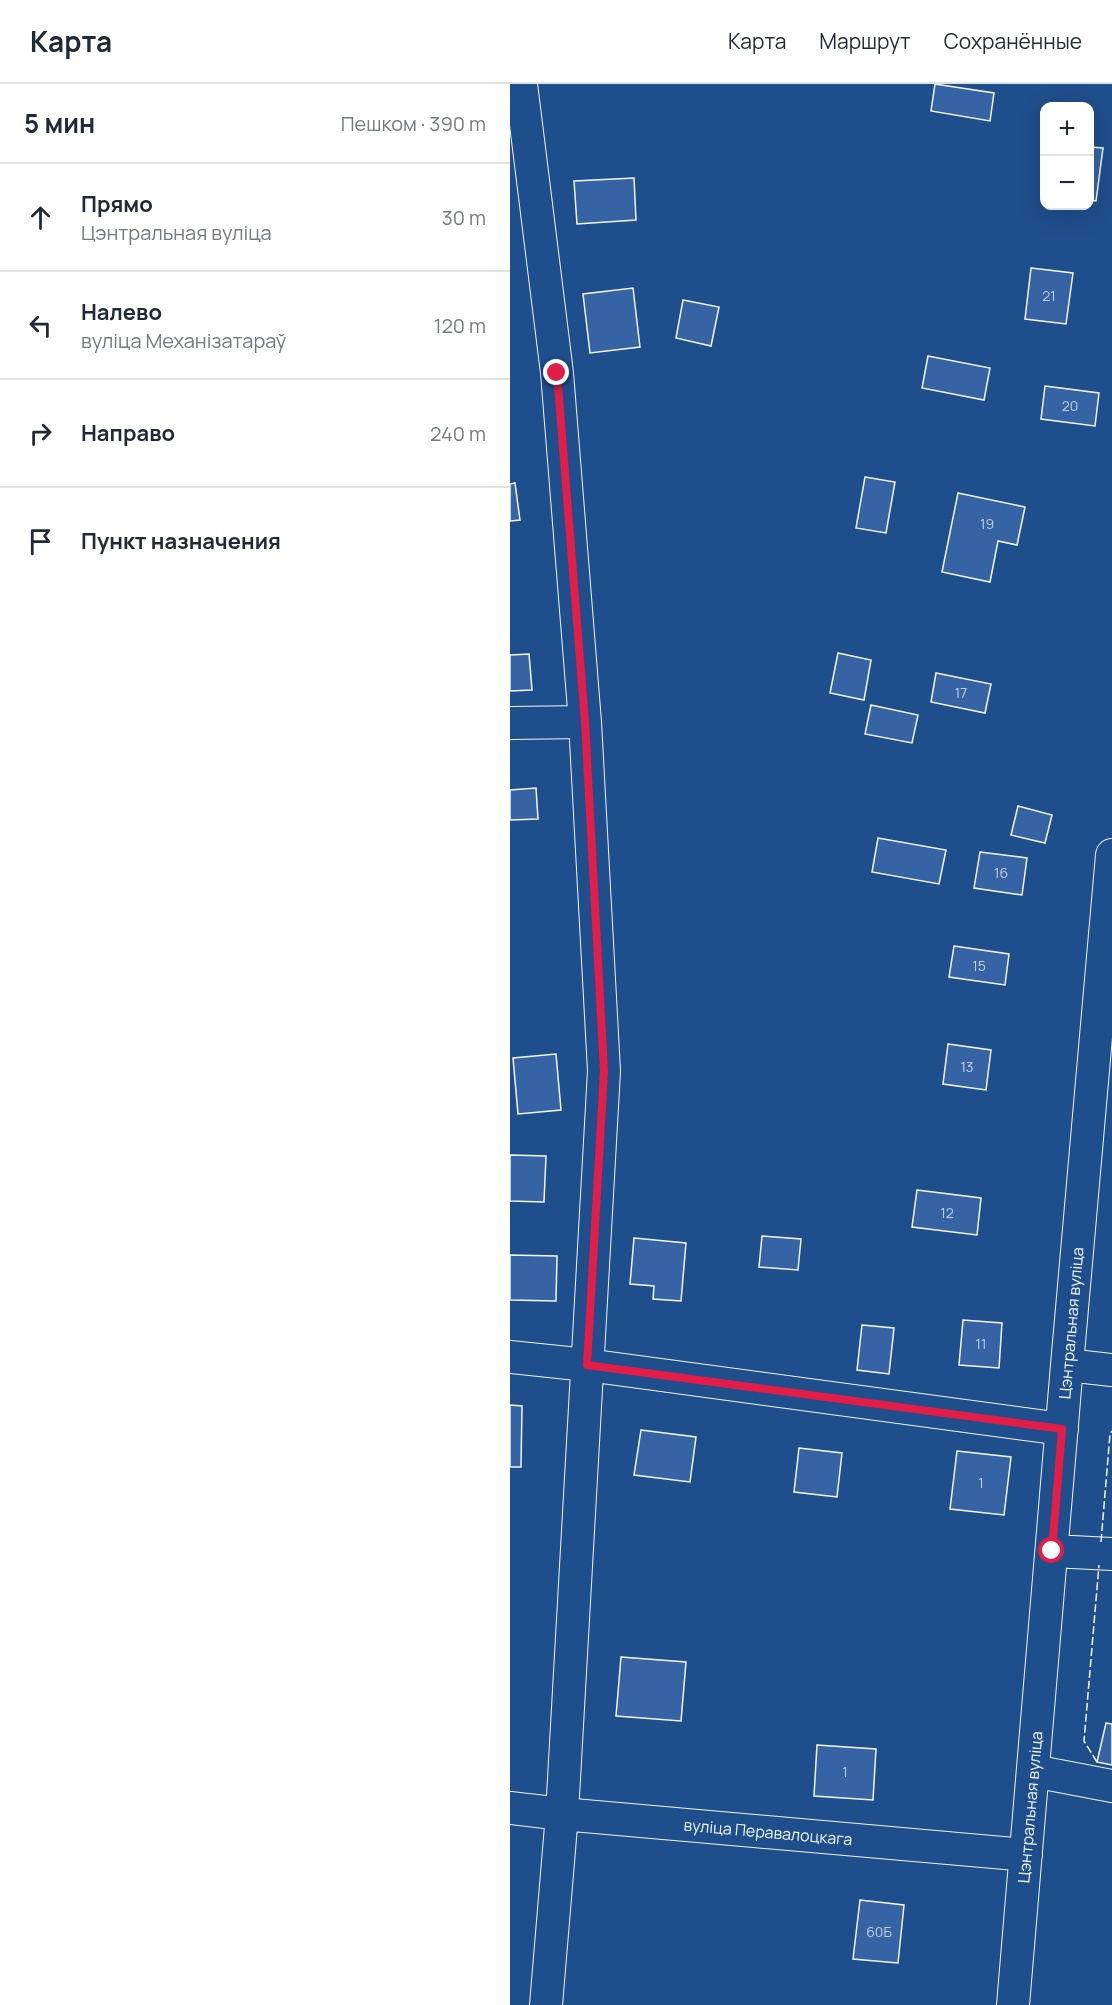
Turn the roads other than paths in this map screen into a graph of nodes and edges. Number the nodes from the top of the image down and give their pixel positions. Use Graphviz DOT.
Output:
graph roads {
  1 [pos="521,84"];
  2 [pos="585,722"];
  3 [pos="510,723"];
  4 [pos="1112,855"];
  5 [pos="510,1357"];
  6 [pos="587,1365"];
  7 [pos="1066,1365"];
  8 [pos="1112,1370"];
  9 [pos="1062,1429"];
  10 [pos="1052,1551"];
  11 [pos="1112,1554"];
  12 [pos="1033,1771"];
  13 [pos="1112,1786"];
  14 [pos="510,1808"];
  15 [pos="562,1814"];
  16 [pos="1026,1855"];
  17 [pos="546,2005"];
  18 [pos="1013,2005"];
  1 -- 2 [label="street"];
  2 -- 3 [label="street"];
  2 -- 6 [label="street"];
  4 -- 7 [label="street, Цэнтральная вуліца"];
  5 -- 6 [label="street"];
  6 -- 9 [label="street"];
  6 -- 15 [label="street"];
  7 -- 8 [label="street"];
  7 -- 9 [label="street, Цэнтральная вуліца"];
  9 -- 10 [label="street, Цэнтральная вуліца"];
  10 -- 11 [label="street"];
  10 -- 12 [label="street, Цэнтральная вуліца"];
  12 -- 13 [label="street"];
  12 -- 16 [label="street, Цэнтральная вуліца"];
  14 -- 15 [label="street, вуліца Перавалоцкага"];
  15 -- 16 [label="street, вуліца Перавалоцкага"];
  15 -- 17 [label="street"];
  16 -- 18 [label="street, Цэнтральная вуліца"];
}
